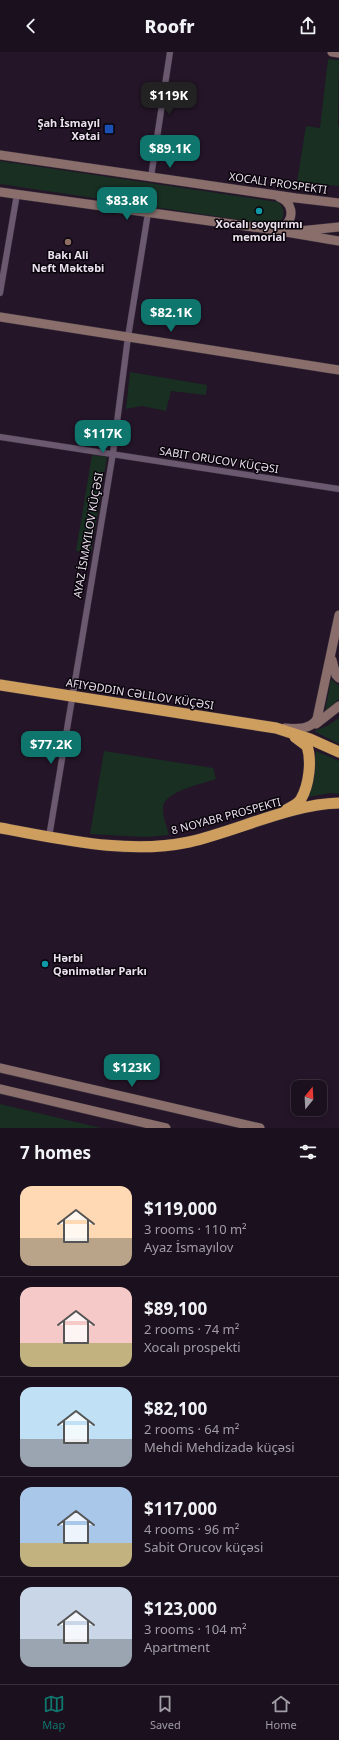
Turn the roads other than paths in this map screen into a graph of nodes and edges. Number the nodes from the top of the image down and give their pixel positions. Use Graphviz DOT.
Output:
graph roads {
  1 [pos="170,52"];
  2 [pos="332,52"];
  3 [pos="339,53"];
  4 [pos="0,155"];
  5 [pos="151,177"];
  6 [pos="0,192"];
  7 [pos="17,194"];
  8 [pos="274,195"];
  9 [pos="339,203"];
  10 [pos="148,213"];
  11 [pos="339,227"];
  12 [pos="268,229"];
  13 [pos="339,241"];
  14 [pos="0,293"];
  15 [pos="0,317"];
  16 [pos="128,337"];
  17 [pos="339,370"];
  18 [pos="0,436"];
  19 [pos="113,453"];
  20 [pos="339,489"];
  21 [pos="339,615"];
  22 [pos="331,656"];
  23 [pos="339,678"];
  24 [pos="0,685"];
  25 [pos="71,696"];
  26 [pos="339,706"];
  27 [pos="312,726"];
  28 [pos="276,728"];
  29 [pos="339,752"];
  30 [pos="339,803"];
  31 [pos="273,817"];
  32 [pos="0,828"];
  33 [pos="49,837"];
  34 [pos="0,1068"];
  35 [pos="0,1089"];
  36 [pos="166,1128"];
  37 [pos="260,1128"];
  1 -- 5 [label="street"];
  2 -- 3 [label="main road"];
  4 -- 5 [label="main road"];
  5 -- 8 [label="main road"];
  6 -- 7 [label="main road"];
  7 -- 10 [label="main road"];
  7 -- 14 [label="street"];
  8 -- 9 [label="main road"];
  8 -- 12 [label="main road"];
  10 -- 12 [label="main road"];
  10 -- 16 [label="street"];
  11 -- 12 [label="main road"];
  12 -- 13 [label="main road"];
  15 -- 16 [label="main road"];
  16 -- 17 [label="main road"];
  16 -- 19 [label="street"];
  18 -- 19 [label="street, SABIT ORUCOV KÜÇƏSI"];
  19 -- 20 [label="street, SABIT ORUCOV KÜÇƏSI"];
  19 -- 25 [label="street"];
  21 -- 22 [label="main road"];
  22 -- 23 [label="main road"];
  22 -- 27 [label="main road"];
  24 -- 25 [label="highway, AFIYƏDDIN CƏLILOV KÜÇƏSI"];
  25 -- 28 [label="highway, AFIYƏDDIN CƏLILOV KÜÇƏSI"];
  25 -- 33 [label="street"];
  26 -- 27 [label="main road"];
  27 -- 28 [label="main road"];
  28 -- 29 [label="highway"];
  28 -- 31 [label="highway"];
  30 -- 31 [label="highway, 8 NOYABR PROSPEKTI"];
  31 -- 33 [label="highway, 8 NOYABR PROSPEKTI"];
  32 -- 33 [label="highway, 8 NOYABR PROSPEKTI"];
  34 -- 37 [label="main road"];
  35 -- 36 [label="main road"];
}
